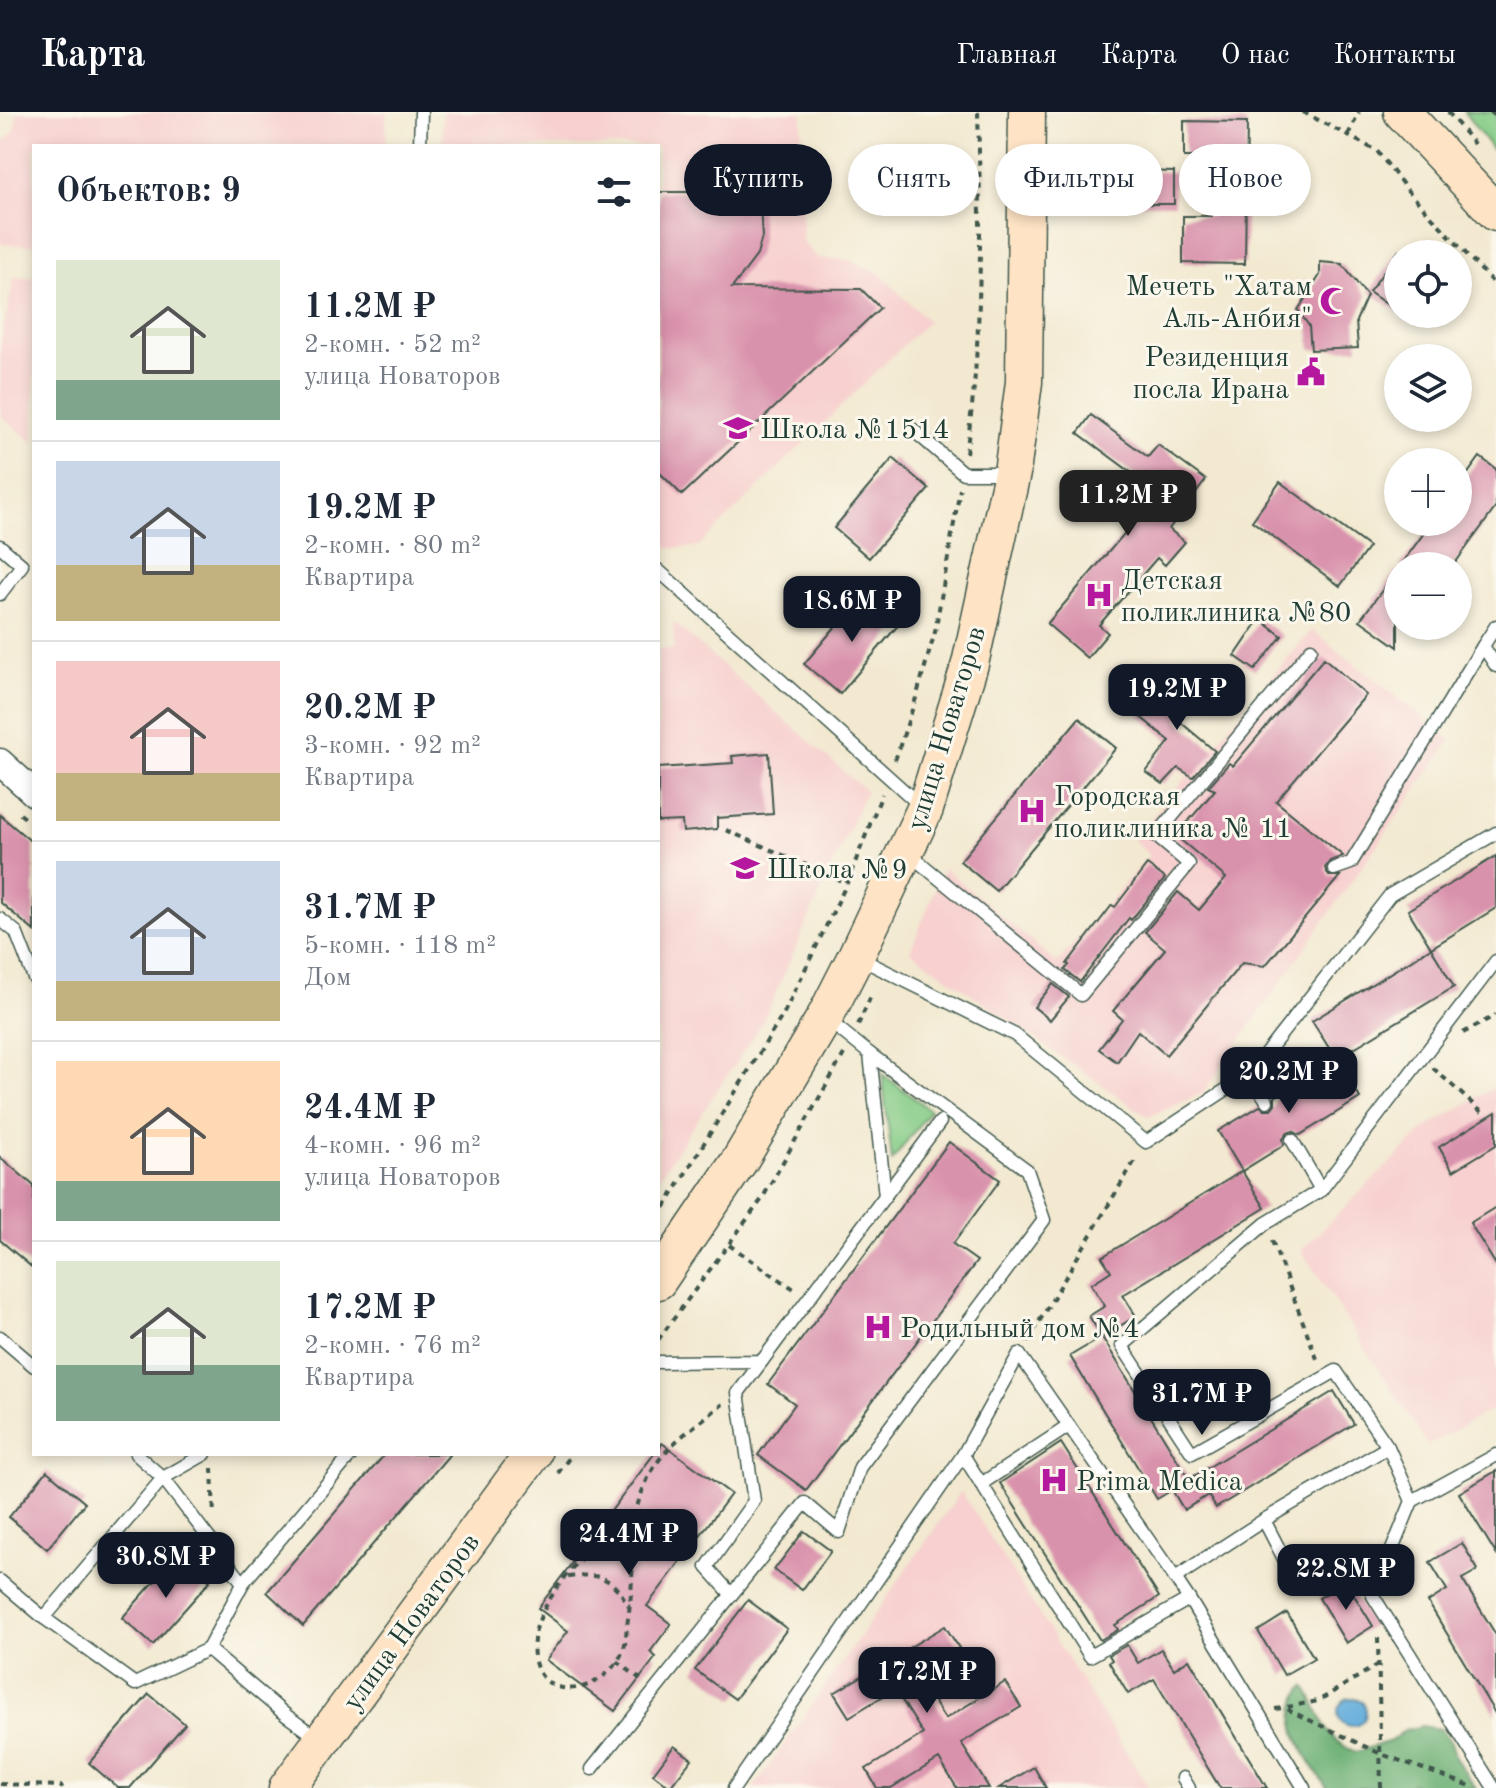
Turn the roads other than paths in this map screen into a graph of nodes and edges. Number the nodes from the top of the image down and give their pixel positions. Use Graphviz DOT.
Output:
graph roads {
  1 [pos="421,112"];
  2 [pos="1027,112"];
  3 [pos="1402,112"];
  4 [pos="420,144"];
  5 [pos="1496,213"];
  6 [pos="912,429"];
  7 [pos="1012,473"];
  8 [pos="0,546"];
  9 [pos="660,572"];
  10 [pos="0,594"];
  11 [pos="1496,626"];
  12 [pos="1483,646"];
  13 [pos="1311,649"];
  14 [pos="1496,666"];
  15 [pos="0,762"];
  16 [pos="32,791"];
  17 [pos="925,809"];
  18 [pos="1496,833"];
  19 [pos="906,851"];
  20 [pos="1334,869"];
  21 [pos="0,919"];
  22 [pos="856,956"];
  23 [pos="1496,961"];
  24 [pos="32,973"];
  25 [pos="825,1017"];
  26 [pos="870,1054"];
  27 [pos="1250,1074"];
  28 [pos="1267,1101"];
  29 [pos="940,1122"];
  30 [pos="1292,1140"];
  31 [pos="1321,1190"];
  32 [pos="885,1196"];
  33 [pos="660,1276"];
  34 [pos="0,1337"];
  35 [pos="762,1361"];
  36 [pos="660,1362"];
  37 [pos="32,1364"];
  38 [pos="1069,1426"];
  39 [pos="1388,1447"];
  40 [pos="963,1455"];
  41 [pos="1496,1455"];
  42 [pos="138,1456"];
  43 [pos="202,1456"];
  44 [pos="350,1456"];
  45 [pos="532,1456"];
  46 [pos="163,1478"];
  47 [pos="981,1484"];
  48 [pos="1412,1501"];
  49 [pos="1264,1520"];
  50 [pos="1175,1578"];
  51 [pos="0,1582"];
  52 [pos="243,1583"];
  53 [pos="1298,1586"];
  54 [pos="731,1594"];
  55 [pos="1189,1599"];
  56 [pos="44,1618"];
  57 [pos="208,1649"];
  58 [pos="322,1741"];
  59 [pos="592,1769"];
  60 [pos="290,1787"];
  61 [pos="734,1788"];
  62 [pos="1304,1788"];
  63 [pos="1494,1788"];
  1 -- 4 [label="lane"];
  2 -- 7 [label="street, улица Новаторов"];
  3 -- 5 [label="street"];
  6 -- 7 [label="lane"];
  7 -- 17 [label="street, улица Новаторов"];
  8 -- 10 [label="lane"];
  9 -- 17 [label="lane"];
  11 -- 12 [label="lane"];
  12 -- 14 [label="lane"];
  12 -- 20 [label="lane"];
  13 -- 19 [label="lane"];
  15 -- 16 [label="street"];
  17 -- 19 [label="street, улица Новаторов"];
  18 -- 27 [label="lane"];
  19 -- 22 [label="street, улица Новаторов"];
  21 -- 24 [label="lane"];
  22 -- 25 [label="street, улица Новаторов"];
  22 -- 27 [label="lane"];
  23 -- 31 [label="lane"];
  25 -- 26 [label="lane"];
  25 -- 33 [label="street, улица Новаторов"];
  26 -- 32 [label="lane"];
  26 -- 54 [label="lane"];
  27 -- 28 [label="lane"];
  29 -- 32 [label="lane"];
  30 -- 31 [label="lane"];
  31 -- 39 [label="lane"];
  32 -- 35 [label="lane"];
  34 -- 37 [label="lane"];
  35 -- 36 [label="lane"];
  35 -- 54 [label="lane"];
  38 -- 40 [label="lane"];
  38 -- 47 [label="lane"];
  38 -- 50 [label="lane"];
  39 -- 48 [label="lane"];
  39 -- 49 [label="lane"];
  40 -- 47 [label="lane"];
  40 -- 61 [label="lane"];
  41 -- 48 [label="lane"];
  42 -- 46 [label="lane"];
  43 -- 46 [label="lane"];
  44 -- 52 [label="lane"];
  45 -- 58 [label="street, улица Новаторов"];
  46 -- 52 [label="lane"];
  46 -- 56 [label="lane"];
  47 -- 55 [label="lane"];
  48 -- 63 [label="lane"];
  49 -- 50 [label="lane"];
  49 -- 53 [label="lane"];
  50 -- 55 [label="lane"];
  51 -- 56 [label="lane"];
  52 -- 57 [label="lane"];
  54 -- 59 [label="lane"];
  55 -- 62 [label="lane"];
  56 -- 57 [label="lane"];
  57 -- 58 [label="lane"];
  58 -- 60 [label="street, улица Новаторов"];
}
